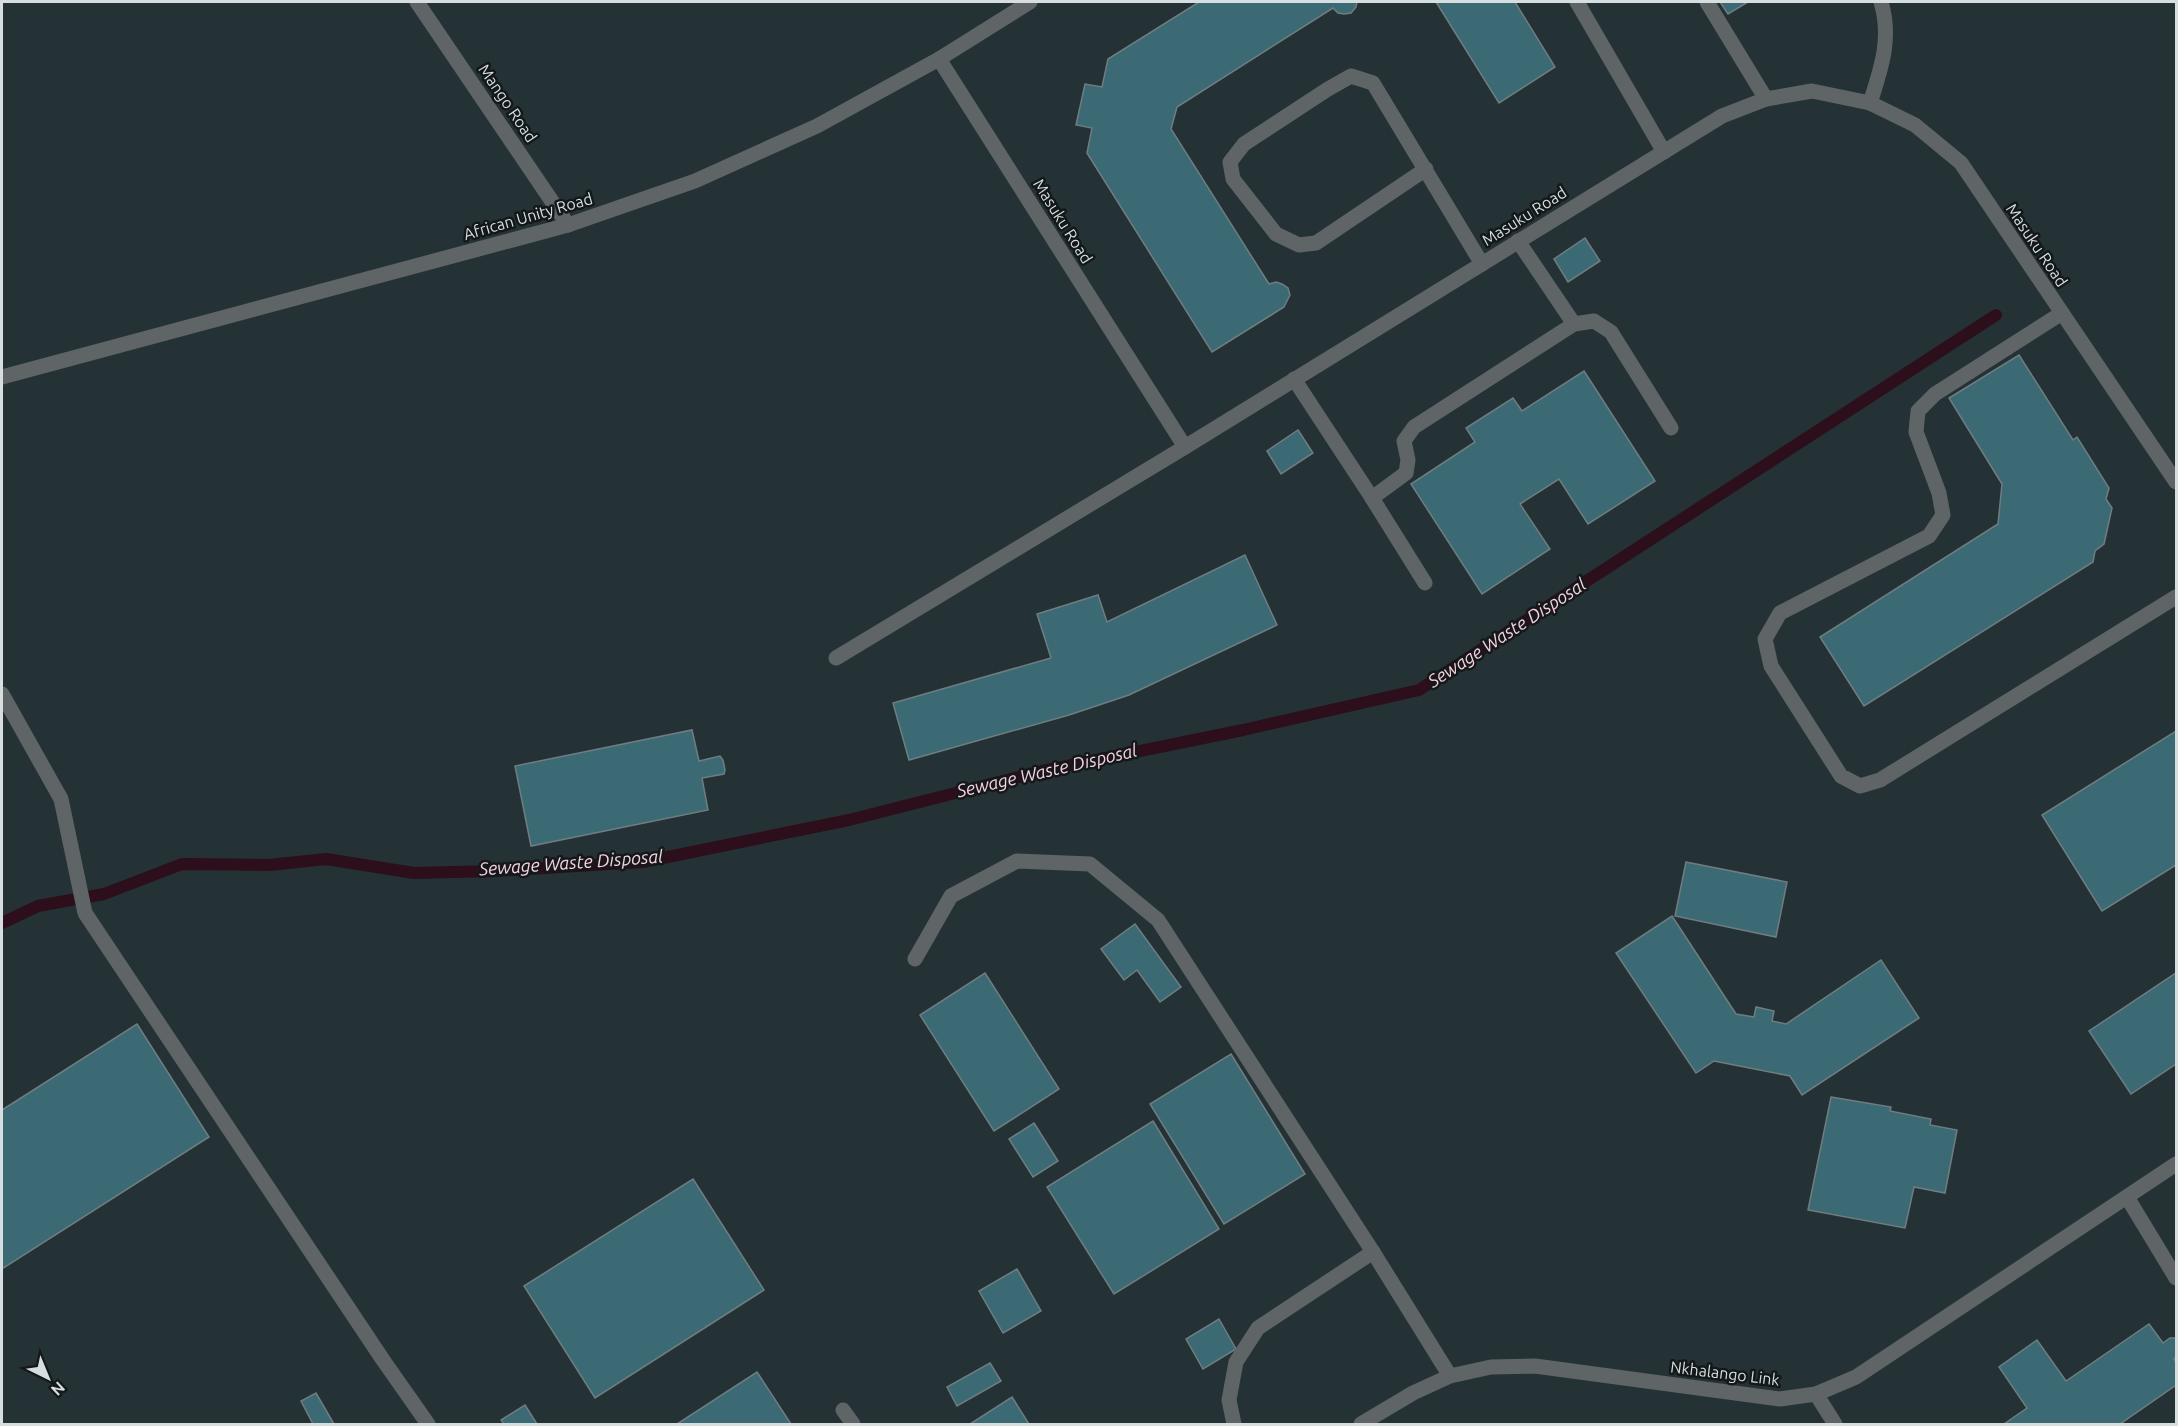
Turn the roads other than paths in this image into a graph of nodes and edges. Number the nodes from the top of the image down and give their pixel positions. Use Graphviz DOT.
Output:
graph roads {
  1 [pos="417,2"];
  2 [pos="1030,2"];
  3 [pos="1577,2"];
  4 [pos="1707,2"];
  5 [pos="1881,2"];
  6 [pos="939,59"];
  7 [pos="1766,99"];
  8 [pos="1870,103"];
  9 [pos="1664,152"];
  10 [pos="1426,169"];
  11 [pos="568,225"];
  12 [pos="1518,242"];
  13 [pos="1482,264"];
  14 [pos="2062,313"];
  15 [pos="1574,324"];
  16 [pos="2,377"];
  17 [pos="1294,379"];
  18 [pos="1671,428"];
  19 [pos="1185,447"];
  20 [pos="2176,482"];
  21 [pos="1372,498"];
  22 [pos="1425,583"];
  23 [pos="2176,597"];
  24 [pos="836,658"];
  25 [pos="2,694"];
  26 [pos="915,959"];
  27 [pos="2176,1164"];
  28 [pos="2127,1197"];
  29 [pos="1374,1252"];
  30 [pos="2176,1278"];
  31 [pos="1450,1376"];
  32 [pos="1816,1394"];
  33 [pos="843,1410"];
  34 [pos="428,1425"];
  35 [pos="853,1425"];
  36 [pos="1234,1425"];
  37 [pos="1361,1425"];
  38 [pos="1835,1425"];
  1 -- 11 [label="street, Mango Road"];
  2 -- 6 [label="street, African Unity Road"];
  3 -- 9 [label="street"];
  4 -- 7 [label="street"];
  5 -- 8 [label="street"];
  6 -- 11 [label="street, African Unity Road"];
  6 -- 19 [label="street, Masuku Road"];
  7 -- 8 [label="street, Masuku Road"];
  7 -- 9 [label="street, Masuku Road"];
  8 -- 14 [label="street, Masuku Road"];
  9 -- 12 [label="street, Masuku Road"];
  10 -- 10 [label="street"];
  10 -- 13 [label="street"];
  11 -- 16 [label="street, African Unity Road"];
  12 -- 13 [label="street, Masuku Road"];
  12 -- 15 [label="street"];
  13 -- 17 [label="street, Masuku Road"];
  14 -- 20 [label="street, Masuku Road"];
  14 -- 23 [label="street"];
  15 -- 18 [label="street"];
  15 -- 21 [label="street"];
  17 -- 19 [label="street, Masuku Road"];
  17 -- 21 [label="street"];
  19 -- 24 [label="street"];
  21 -- 22 [label="street"];
  25 -- 34 [label="street"];
  26 -- 29 [label="street"];
  27 -- 28 [label="street, Nkhalango Link"];
  28 -- 30 [label="street"];
  28 -- 32 [label="street, Nkhalango Link"];
  29 -- 31 [label="street"];
  29 -- 36 [label="street"];
  31 -- 32 [label="street, Nkhalango Link"];
  31 -- 37 [label="street, Nkhalango Link"];
  32 -- 38 [label="street"];
  33 -- 35 [label="street"];
}
